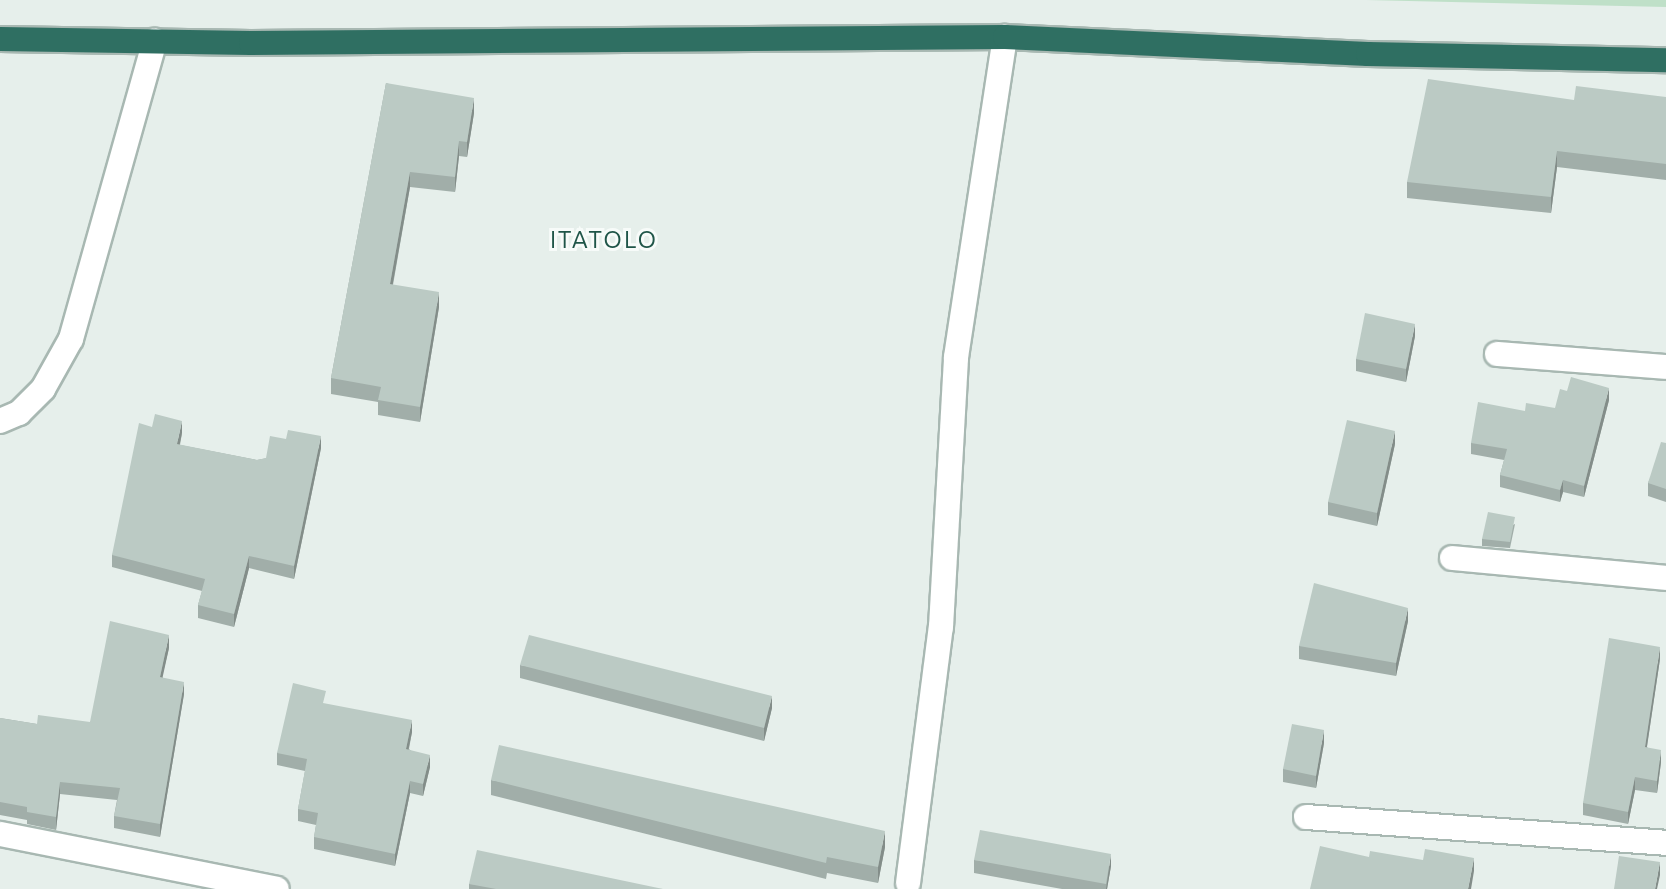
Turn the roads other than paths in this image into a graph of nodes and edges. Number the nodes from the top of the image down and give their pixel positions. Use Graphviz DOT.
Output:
graph roads {
  1 [pos="1005,37"];
  2 [pos="0,39"];
  3 [pos="155,41"];
  4 [pos="1666,60"];
  5 [pos="1497,354"];
  6 [pos="1666,367"];
  7 [pos="0,421"];
  8 [pos="1452,558"];
  9 [pos="1666,578"];
  10 [pos="1306,817"];
  11 [pos="0,834"];
  12 [pos="1666,843"];
  13 [pos="908,883"];
  14 [pos="277,889"];
  1 -- 3 [label="highway"];
  1 -- 4 [label="highway"];
  1 -- 13 [label="street"];
  2 -- 3 [label="highway"];
  3 -- 7 [label="street"];
  5 -- 6 [label="street"];
  8 -- 9 [label="street"];
  10 -- 12 [label="street"];
  11 -- 14 [label="street"];
}
